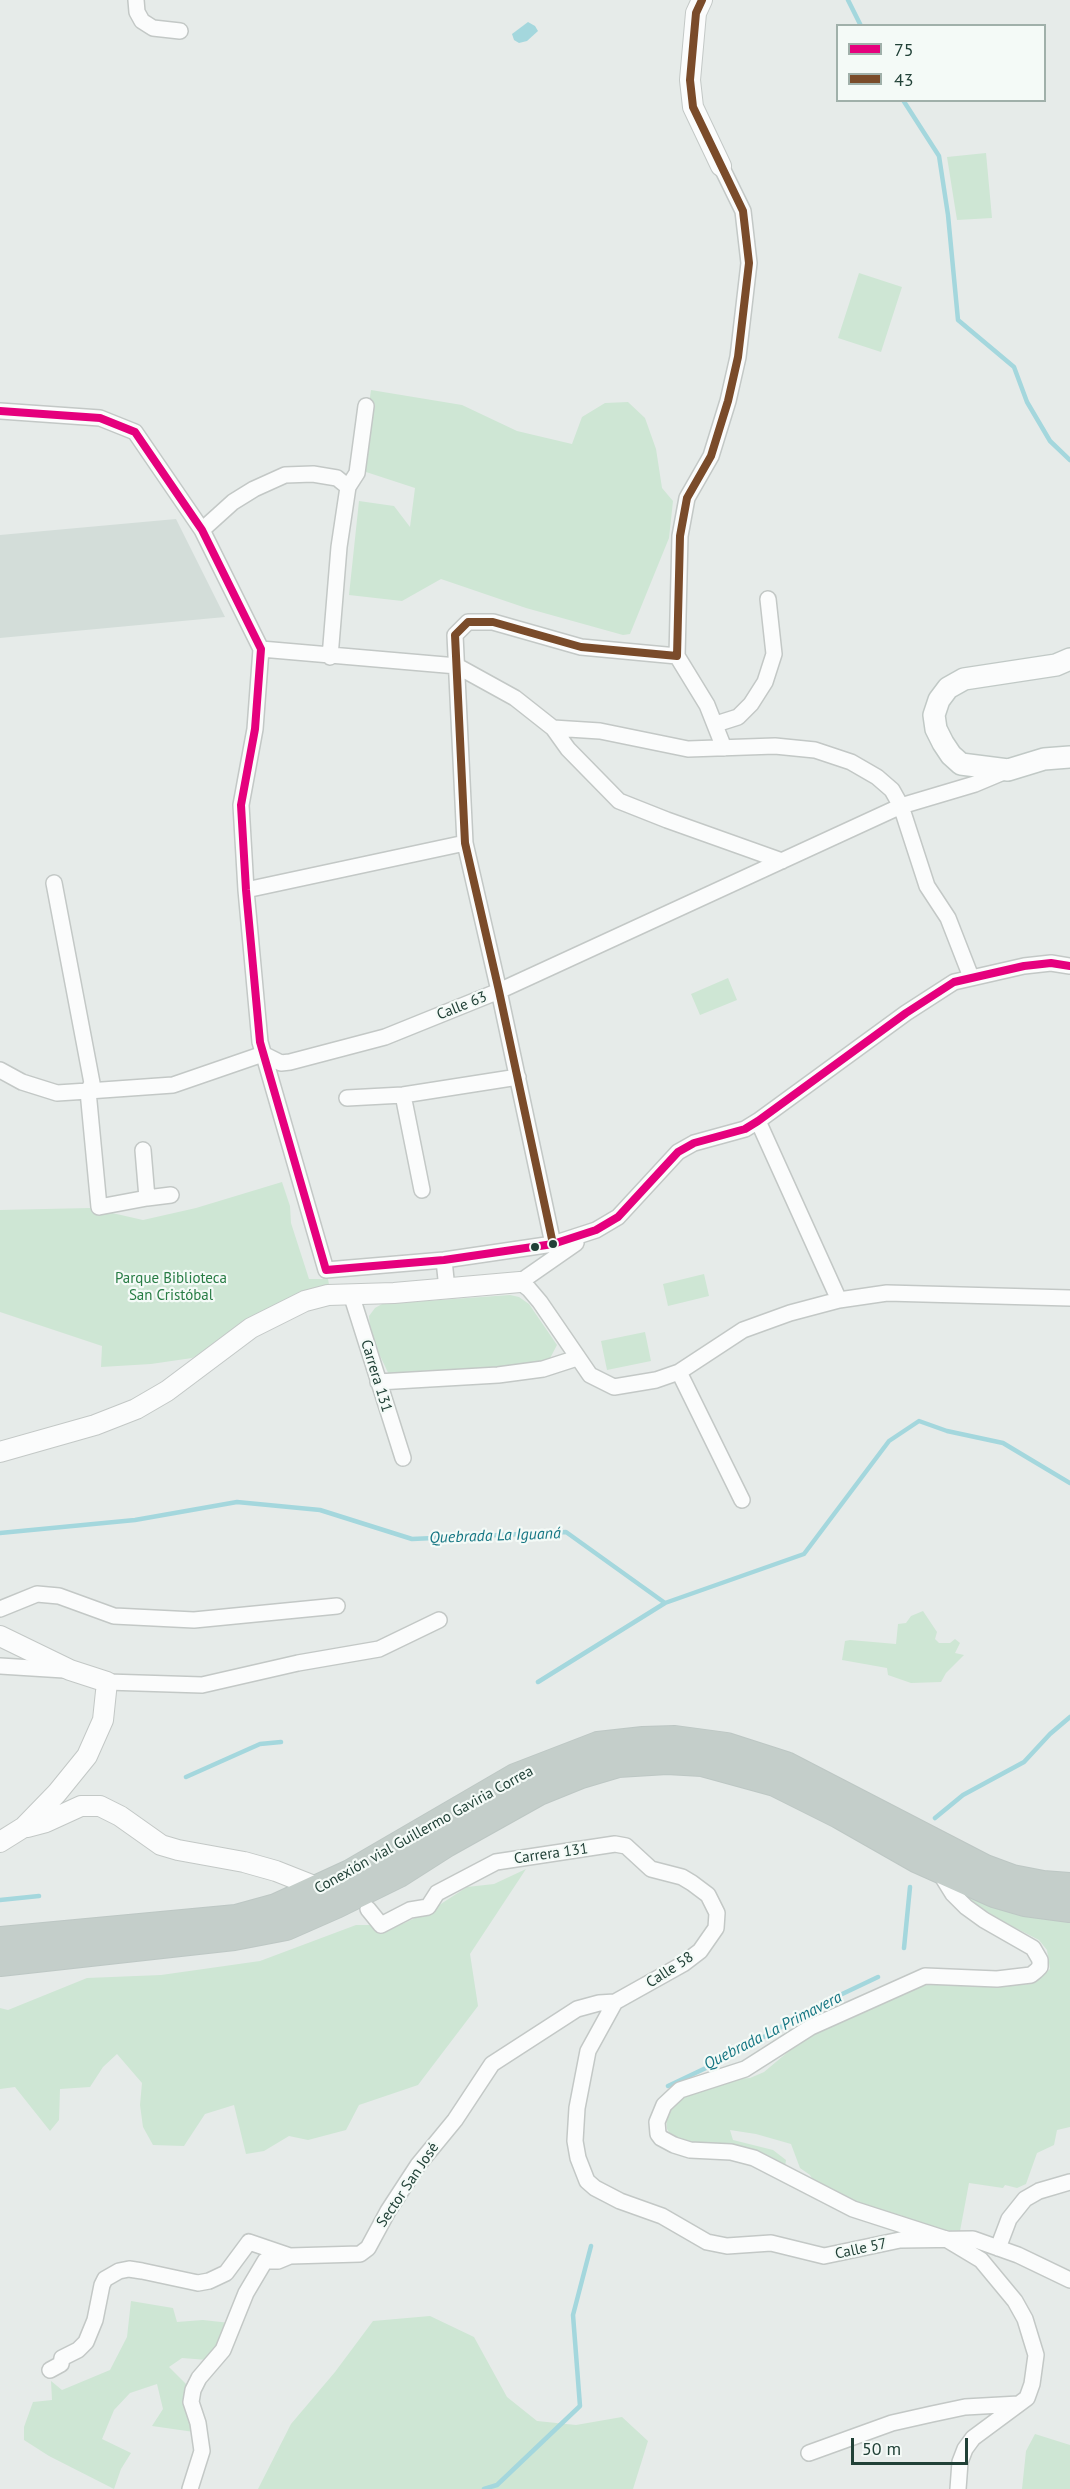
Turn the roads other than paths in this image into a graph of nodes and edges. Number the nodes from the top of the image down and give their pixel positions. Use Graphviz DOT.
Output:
graph roads {
  1 [pos="136,0"];
  2 [pos="702,0"];
  3 [pos="180,32"];
  4 [pos="721,166"];
  5 [pos="366,406"];
  6 [pos="0,411"];
  7 [pos="348,487"];
  8 [pos="201,530"];
  9 [pos="768,599"];
  10 [pos="261,649"];
  11 [pos="677,656"];
  12 [pos="330,657"];
  13 [pos="1070,659"];
  14 [pos="457,666"];
  15 [pos="716,724"];
  16 [pos="553,728"];
  17 [pos="724,748"];
  18 [pos="1070,757"];
  19 [pos="1008,770"];
  20 [pos="901,806"];
  21 [pos="465,843"];
  22 [pos="782,861"];
  23 [pos="54,883"];
  24 [pos="246,890"];
  25 [pos="1070,966"];
  26 [pos="971,977"];
  27 [pos="499,991"];
  28 [pos="262,1054"];
  29 [pos="0,1070"];
  30 [pos="518,1077"];
  31 [pos="88,1091"];
  32 [pos="403,1095"];
  33 [pos="347,1098"];
  34 [pos="758,1121"];
  35 [pos="143,1150"];
  36 [pos="422,1190"];
  37 [pos="171,1195"];
  38 [pos="147,1198"];
  39 [pos="596,1230"];
  40 [pos="553,1244"];
  41 [pos="444,1260"];
  42 [pos="520,1282"];
  43 [pos="447,1289"];
  44 [pos="351,1294"];
  45 [pos="1070,1298"];
  46 [pos="839,1300"];
  47 [pos="577,1358"];
  48 [pos="679,1372"];
  49 [pos="378,1382"];
  50 [pos="0,1452"];
  51 [pos="403,1458"];
  52 [pos="742,1500"];
  53 [pos="338,1606"];
  54 [pos="0,1610"];
  55 [pos="439,1620"];
  56 [pos="0,1636"];
  57 [pos="0,1666"];
  58 [pos="70,1670"];
  59 [pos="107,1682"];
  60 [pos="24,1827"];
  61 [pos="0,1841"];
  62 [pos="938,1869"];
  63 [pos="1070,1886"];
  64 [pos="319,1888"];
  65 [pos="1070,1908"];
  66 [pos="368,1909"];
  67 [pos="716,1929"];
  68 [pos="0,1940"];
  69 [pos="0,1963"];
  70 [pos="615,2002"];
  71 [pos="1070,2182"];
  72 [pos="946,2239"];
  73 [pos="998,2248"];
  74 [pos="290,2256"];
  75 [pos="1070,2280"];
  76 [pos="50,2370"];
  77 [pos="1021,2403"];
  78 [pos="809,2453"];
  79 [pos="190,2489"];
  80 [pos="958,2489"];
  1 -- 3 [label="street"];
  2 -- 4 [label="street"];
  4 -- 11 [label="street"];
  5 -- 7 [label="street"];
  6 -- 8 [label="street"];
  7 -- 8 [label="street"];
  7 -- 12 [label="street"];
  8 -- 10 [label="street"];
  9 -- 15 [label="street"];
  10 -- 12 [label="street"];
  10 -- 24 [label="street"];
  11 -- 14 [label="street"];
  11 -- 15 [label="street"];
  12 -- 14 [label="street"];
  13 -- 19 [label="main road"];
  14 -- 16 [label="street"];
  14 -- 21 [label="street"];
  15 -- 17 [label="street"];
  16 -- 17 [label="street"];
  16 -- 22 [label="street"];
  17 -- 20 [label="street"];
  18 -- 19 [label="main road"];
  19 -- 20 [label="street, Calle 63"];
  20 -- 22 [label="street, Calle 63"];
  20 -- 26 [label="street"];
  21 -- 24 [label="street"];
  21 -- 27 [label="street"];
  22 -- 27 [label="street, Calle 63"];
  23 -- 31 [label="street"];
  24 -- 28 [label="street"];
  25 -- 26 [label="street"];
  26 -- 34 [label="street"];
  27 -- 28 [label="street, Calle 63"];
  27 -- 30 [label="street"];
  28 -- 31 [label="street"];
  28 -- 41 [label="street"];
  29 -- 31 [label="street"];
  30 -- 32 [label="street"];
  30 -- 40 [label="street"];
  31 -- 38 [label="street"];
  32 -- 33 [label="street"];
  32 -- 36 [label="street"];
  34 -- 39 [label="street"];
  34 -- 46 [label="street"];
  35 -- 38 [label="street"];
  37 -- 38 [label="street"];
  39 -- 40 [label="street"];
  39 -- 42 [label="street"];
  40 -- 41 [label="street"];
  41 -- 43 [label="street"];
  42 -- 43 [label="street"];
  42 -- 47 [label="street"];
  43 -- 44 [label="street"];
  44 -- 49 [label="street, Carrera 131"];
  44 -- 50 [label="street"];
  45 -- 46 [label="street"];
  46 -- 48 [label="street"];
  47 -- 48 [label="street"];
  47 -- 49 [label="street"];
  48 -- 52 [label="street"];
  49 -- 51 [label="street, Carrera 131"];
  53 -- 54 [label="street"];
  55 -- 59 [label="street"];
  56 -- 58 [label="street"];
  57 -- 58 [label="street"];
  58 -- 59 [label="street"];
  59 -- 60 [label="street"];
  60 -- 61 [label="street"];
  60 -- 64 [label="street"];
  62 -- 65 [label="highway, Conexión vial Guillermo Gaviria Correa"];
  62 -- 69 [label="highway, Conexión vial Guillermo Gaviria Correa"];
  62 -- 72 [label="street"];
  63 -- 64 [label="highway, Conexión vial Guillermo Gaviria Correa"];
  64 -- 68 [label="highway, Conexión vial Guillermo Gaviria Correa"];
  66 -- 67 [label="street, Carrera 131"];
  67 -- 70 [label="street, Calle 58"];
  70 -- 72 [label="street, Calle 57"];
  70 -- 74 [label="street, Sector San José"];
  71 -- 73 [label="street"];
  72 -- 73 [label="street, Calle 57"];
  72 -- 77 [label="street"];
  73 -- 75 [label="street, Calle 57"];
  74 -- 76 [label="street"];
  74 -- 79 [label="street, Sector San José"];
  77 -- 78 [label="street"];
  77 -- 80 [label="street"];
}
